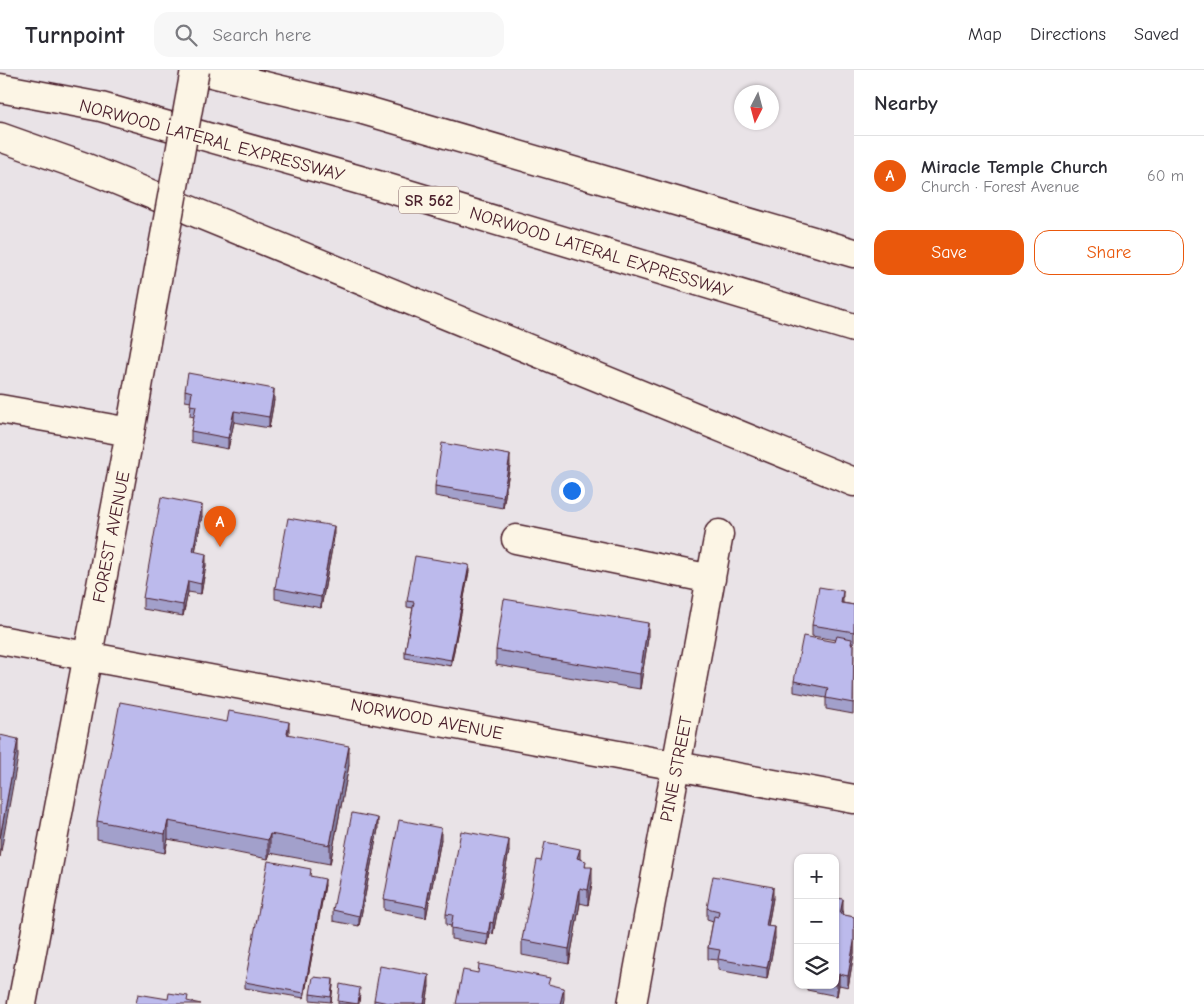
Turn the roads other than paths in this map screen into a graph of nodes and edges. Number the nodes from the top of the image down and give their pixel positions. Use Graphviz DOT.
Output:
graph roads {
  1 [pos="197,70"];
  2 [pos="0,88"];
  3 [pos="0,137"];
  4 [pos="846,250"];
  5 [pos="854,328"];
  6 [pos="0,409"];
  7 [pos="130,432"];
  8 [pos="854,482"];
  9 [pos="719,534"];
  10 [pos="516,539"];
  11 [pos="711,579"];
  12 [pos="0,640"];
  13 [pos="88,655"];
  14 [pos="677,765"];
  15 [pos="854,799"];
  16 [pos="22,1004"];
  17 [pos="632,1004"];
  1 -- 4 [label="main road"];
  1 -- 7 [label="main road, FOREST AVENUE, bridge"];
  2 -- 5 [label="main road, NORWOOD LATERAL EXPRESSWAY / SR 562"];
  3 -- 8 [label="main road"];
  6 -- 7 [label="main road"];
  7 -- 13 [label="main road, FOREST AVENUE"];
  9 -- 11 [label="main road, PINE STREET"];
  10 -- 11 [label="main road"];
  11 -- 14 [label="main road, PINE STREET"];
  12 -- 13 [label="main road, NORWOOD AVENUE"];
  13 -- 14 [label="main road, NORWOOD AVENUE"];
  13 -- 16 [label="main road, FOREST AVENUE"];
  14 -- 15 [label="main road, NORWOOD AVENUE"];
  14 -- 17 [label="main road, PINE STREET"];
}
